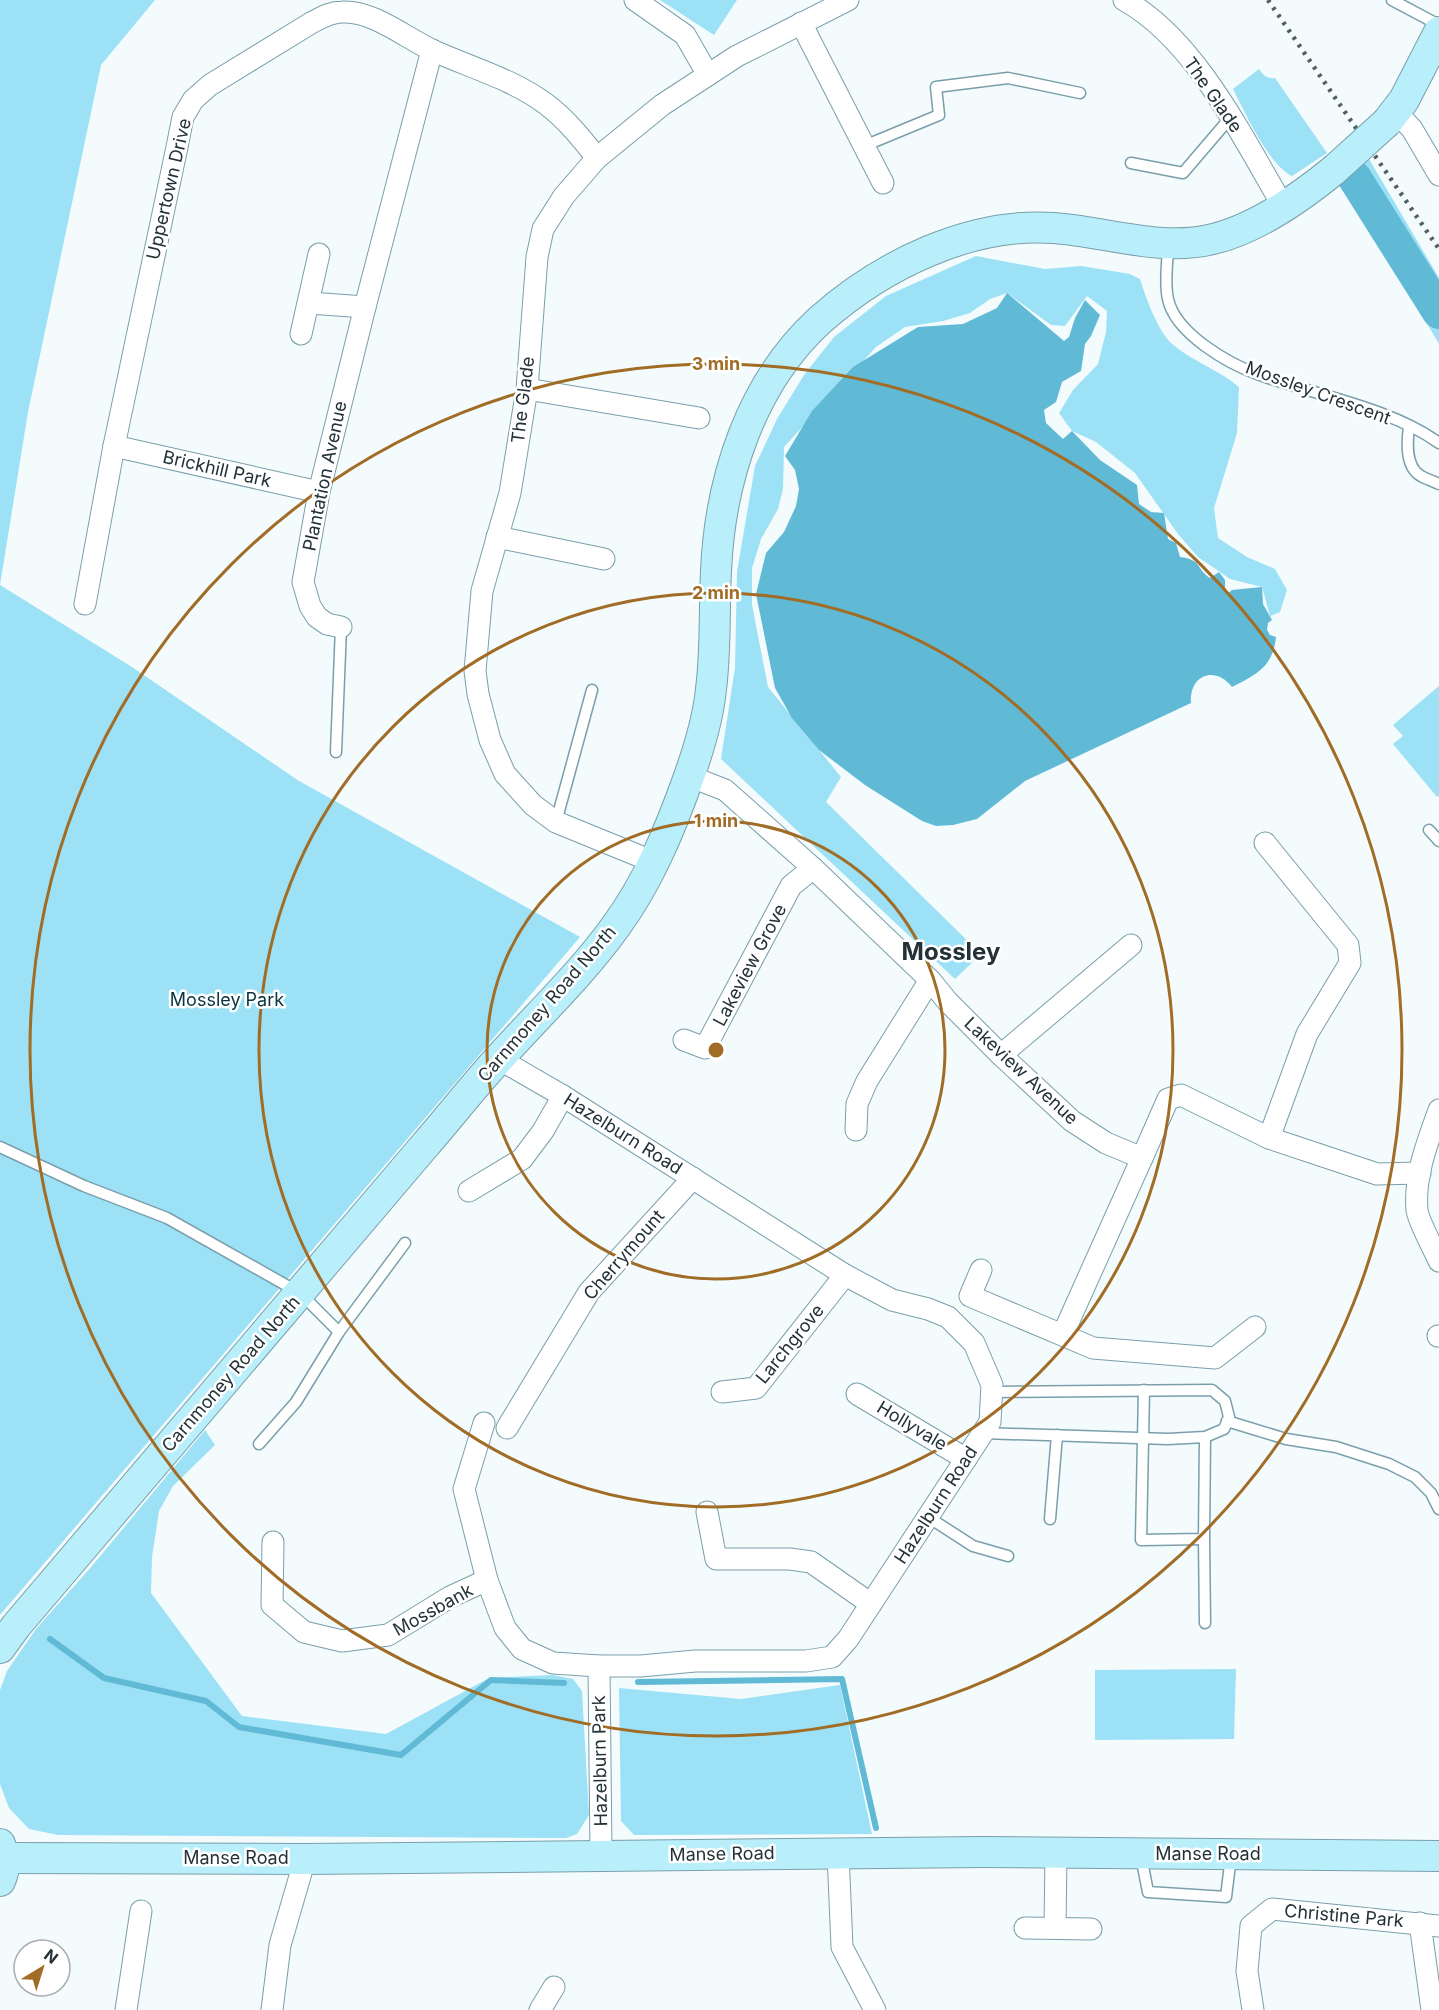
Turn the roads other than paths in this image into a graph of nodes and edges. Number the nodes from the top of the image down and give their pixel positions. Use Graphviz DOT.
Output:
graph roads {
  1 [pos="635,0"];
  2 [pos="848,0"];
  3 [pos="1124,0"];
  4 [pos="1392,0"];
  5 [pos="801,23"];
  6 [pos="1439,25"];
  7 [pos="1439,32"];
  8 [pos="432,50"];
  9 [pos="708,75"];
  10 [pos="1080,93"];
  11 [pos="1391,117"];
  12 [pos="1233,119"];
  13 [pos="864,146"];
  14 [pos="597,158"];
  15 [pos="1131,163"];
  16 [pos="1439,175"];
  17 [pos="883,183"];
  18 [pos="1284,206"];
  19 [pos="1168,243"];
  20 [pos="319,254"];
  21 [pos="309,303"];
  22 [pos="365,307"];
  23 [pos="301,334"];
  24 [pos="527,389"];
  25 [pos="699,418"];
  26 [pos="1409,426"];
  27 [pos="1439,443"];
  28 [pos="114,446"];
  29 [pos="1439,484"];
  30 [pos="319,492"];
  31 [pos="497,537"];
  32 [pos="604,559"];
  33 [pos="85,604"];
  34 [pos="341,627"];
  35 [pos="592,690"];
  36 [pos="336,752"];
  37 [pos="689,776"];
  38 [pos="556,822"];
  39 [pos="1430,830"];
  40 [pos="1439,841"];
  41 [pos="1265,843"];
  42 [pos="654,862"];
  43 [pos="813,868"];
  44 [pos="1131,945"];
  45 [pos="930,980"];
  46 [pos="684,1040"];
  47 [pos="1001,1054"];
  48 [pos="499,1059"];
  49 [pos="563,1096"];
  50 [pos="1439,1110"];
  51 [pos="856,1130"];
  52 [pos="1269,1138"];
  53 [pos="0,1147"];
  54 [pos="1142,1158"];
  55 [pos="1420,1173"];
  56 [pos="693,1178"];
  57 [pos="468,1191"];
  58 [pos="405,1243"];
  59 [pos="1439,1261"];
  60 [pos="981,1270"];
  61 [pos="845,1275"];
  62 [pos="300,1293"];
  63 [pos="1255,1327"];
  64 [pos="339,1332"];
  65 [pos="1063,1334"];
  66 [pos="1144,1390"];
  67 [pos="722,1392"];
  68 [pos="992,1392"];
  69 [pos="857,1394"];
  70 [pos="1227,1421"];
  71 [pos="484,1423"];
  72 [pos="507,1428"];
  73 [pos="983,1433"];
  74 [pos="1057,1435"];
  75 [pos="1205,1437"];
  76 [pos="1142,1438"];
  77 [pos="259,1444"];
  78 [pos="966,1459"];
  79 [pos="1439,1509"];
  80 [pos="707,1512"];
  81 [pos="928,1517"];
  82 [pos="1050,1519"];
  83 [pos="1204,1539"];
  84 [pos="273,1542"];
  85 [pos="1008,1556"];
  86 [pos="487,1580"];
  87 [pos="871,1604"];
  88 [pos="1205,1623"];
  89 [pos="0,1648"];
  90 [pos="599,1666"];
  91 [pos="838,1853"];
  92 [pos="1056,1853"];
  93 [pos="1141,1853"];
  94 [pos="1232,1854"];
  95 [pos="601,1855"];
  96 [pos="1439,1856"];
  97 [pos="305,1859"];
  98 [pos="2,1861"];
  99 [pos="141,1911"];
  100 [pos="1430,1924"];
  101 [pos="1025,1928"];
  102 [pos="1055,1928"];
  103 [pos="1090,1929"];
  104 [pos="555,1987"];
  105 [pos="126,2010"];
  106 [pos="273,2010"];
  107 [pos="540,2010"];
  108 [pos="876,2010"];
  109 [pos="1253,2010"];
  110 [pos="1432,2010"];
  1 -- 9 [label="street"];
  2 -- 5 [label="street, The Glade"];
  3 -- 12 [label="street, The Glade"];
  4 -- 6 [label="lane"];
  5 -- 9 [label="street, The Glade"];
  5 -- 13 [label="street"];
  7 -- 11 [label="street, Carnmoney Road North"];
  8 -- 14 [label="street, Uppertown Drive"];
  8 -- 22 [label="street, Plantation Avenue"];
  8 -- 28 [label="street, Uppertown Drive"];
  9 -- 14 [label="street, The Glade"];
  10 -- 13 [label="lane"];
  11 -- 16 [label="street"];
  11 -- 18 [label="street, Carnmoney Road North, bridge"];
  12 -- 15 [label="lane"];
  12 -- 18 [label="street, The Glade"];
  13 -- 17 [label="street"];
  14 -- 24 [label="street, The Glade"];
  18 -- 19 [label="street, Carnmoney Road North"];
  19 -- 26 [label="lane, Mossley Crescent"];
  19 -- 37 [label="street, Carnmoney Road North"];
  20 -- 21 [label="street"];
  21 -- 22 [label="street"];
  21 -- 23 [label="street"];
  22 -- 30 [label="street, Plantation Avenue"];
  24 -- 25 [label="street"];
  24 -- 31 [label="street, The Glade"];
  26 -- 27 [label="lane, Mossley Crescent"];
  26 -- 29 [label="lane"];
  28 -- 30 [label="street, Brickhill Park"];
  28 -- 33 [label="street, Uppertown Drive"];
  30 -- 34 [label="street, Plantation Avenue"];
  31 -- 32 [label="street"];
  31 -- 38 [label="street, The Glade"];
  34 -- 36 [label="lane"];
  35 -- 38 [label="lane"];
  37 -- 42 [label="street, Carnmoney Road North"];
  37 -- 43 [label="street, Lakeview Avenue"];
  38 -- 42 [label="street, The Glade"];
  39 -- 40 [label="lane"];
  41 -- 52 [label="street"];
  42 -- 48 [label="street, Carnmoney Road North"];
  43 -- 45 [label="street, Lakeview Avenue"];
  43 -- 46 [label="street, Lakeview Grove"];
  44 -- 47 [label="street"];
  45 -- 47 [label="street, Lakeview Avenue"];
  45 -- 51 [label="street"];
  47 -- 54 [label="street, Lakeview Avenue"];
  48 -- 49 [label="street, Hazelburn Road"];
  48 -- 62 [label="street, Carnmoney Road North"];
  49 -- 56 [label="street, Hazelburn Road"];
  49 -- 57 [label="street"];
  50 -- 55 [label="street"];
  52 -- 54 [label="street"];
  52 -- 55 [label="street"];
  53 -- 62 [label="lane"];
  54 -- 65 [label="street"];
  55 -- 59 [label="street"];
  56 -- 61 [label="street, Hazelburn Road"];
  56 -- 72 [label="street, Cherrymount"];
  58 -- 64 [label="lane"];
  60 -- 65 [label="street"];
  61 -- 67 [label="street, Larchgrove"];
  61 -- 68 [label="street, Hazelburn Road"];
  62 -- 64 [label="lane"];
  62 -- 89 [label="street, Carnmoney Road North"];
  63 -- 65 [label="street"];
  64 -- 77 [label="lane"];
  66 -- 68 [label="lane"];
  66 -- 70 [label="lane"];
  66 -- 76 [label="lane"];
  68 -- 73 [label="street, Hazelburn Road"];
  69 -- 78 [label="street, Hollyvale"];
  70 -- 75 [label="lane"];
  70 -- 79 [label="lane"];
  71 -- 86 [label="street, Hazelburn Road"];
  73 -- 74 [label="lane"];
  73 -- 78 [label="street, Hazelburn Road"];
  74 -- 76 [label="lane"];
  74 -- 82 [label="lane"];
  75 -- 76 [label="lane"];
  75 -- 83 [label="lane"];
  76 -- 83 [label="lane"];
  78 -- 81 [label="street, Hazelburn Road"];
  80 -- 87 [label="street"];
  81 -- 85 [label="lane"];
  81 -- 87 [label="street, Hazelburn Road"];
  83 -- 88 [label="lane"];
  84 -- 86 [label="street, Mossbank"];
  86 -- 90 [label="street, Hazelburn Road"];
  87 -- 90 [label="street, Hazelburn Road"];
  90 -- 95 [label="street, Hazelburn Park"];
  91 -- 92 [label="street, Manse Road"];
  91 -- 95 [label="street, Manse Road"];
  91 -- 108 [label="street"];
  92 -- 93 [label="street, Manse Road"];
  92 -- 102 [label="street"];
  93 -- 94 [label="street, Manse Road"];
  93 -- 94 [label="lane"];
  94 -- 96 [label="street, Manse Road"];
  95 -- 97 [label="street, Manse Road"];
  97 -- 98 [label="street, Manse Road"];
  97 -- 106 [label="street"];
  99 -- 105 [label="street"];
  100 -- 109 [label="street, Christine Park"];
  100 -- 110 [label="street"];
  101 -- 102 [label="street"];
  102 -- 103 [label="street"];
  104 -- 107 [label="street"];
}
